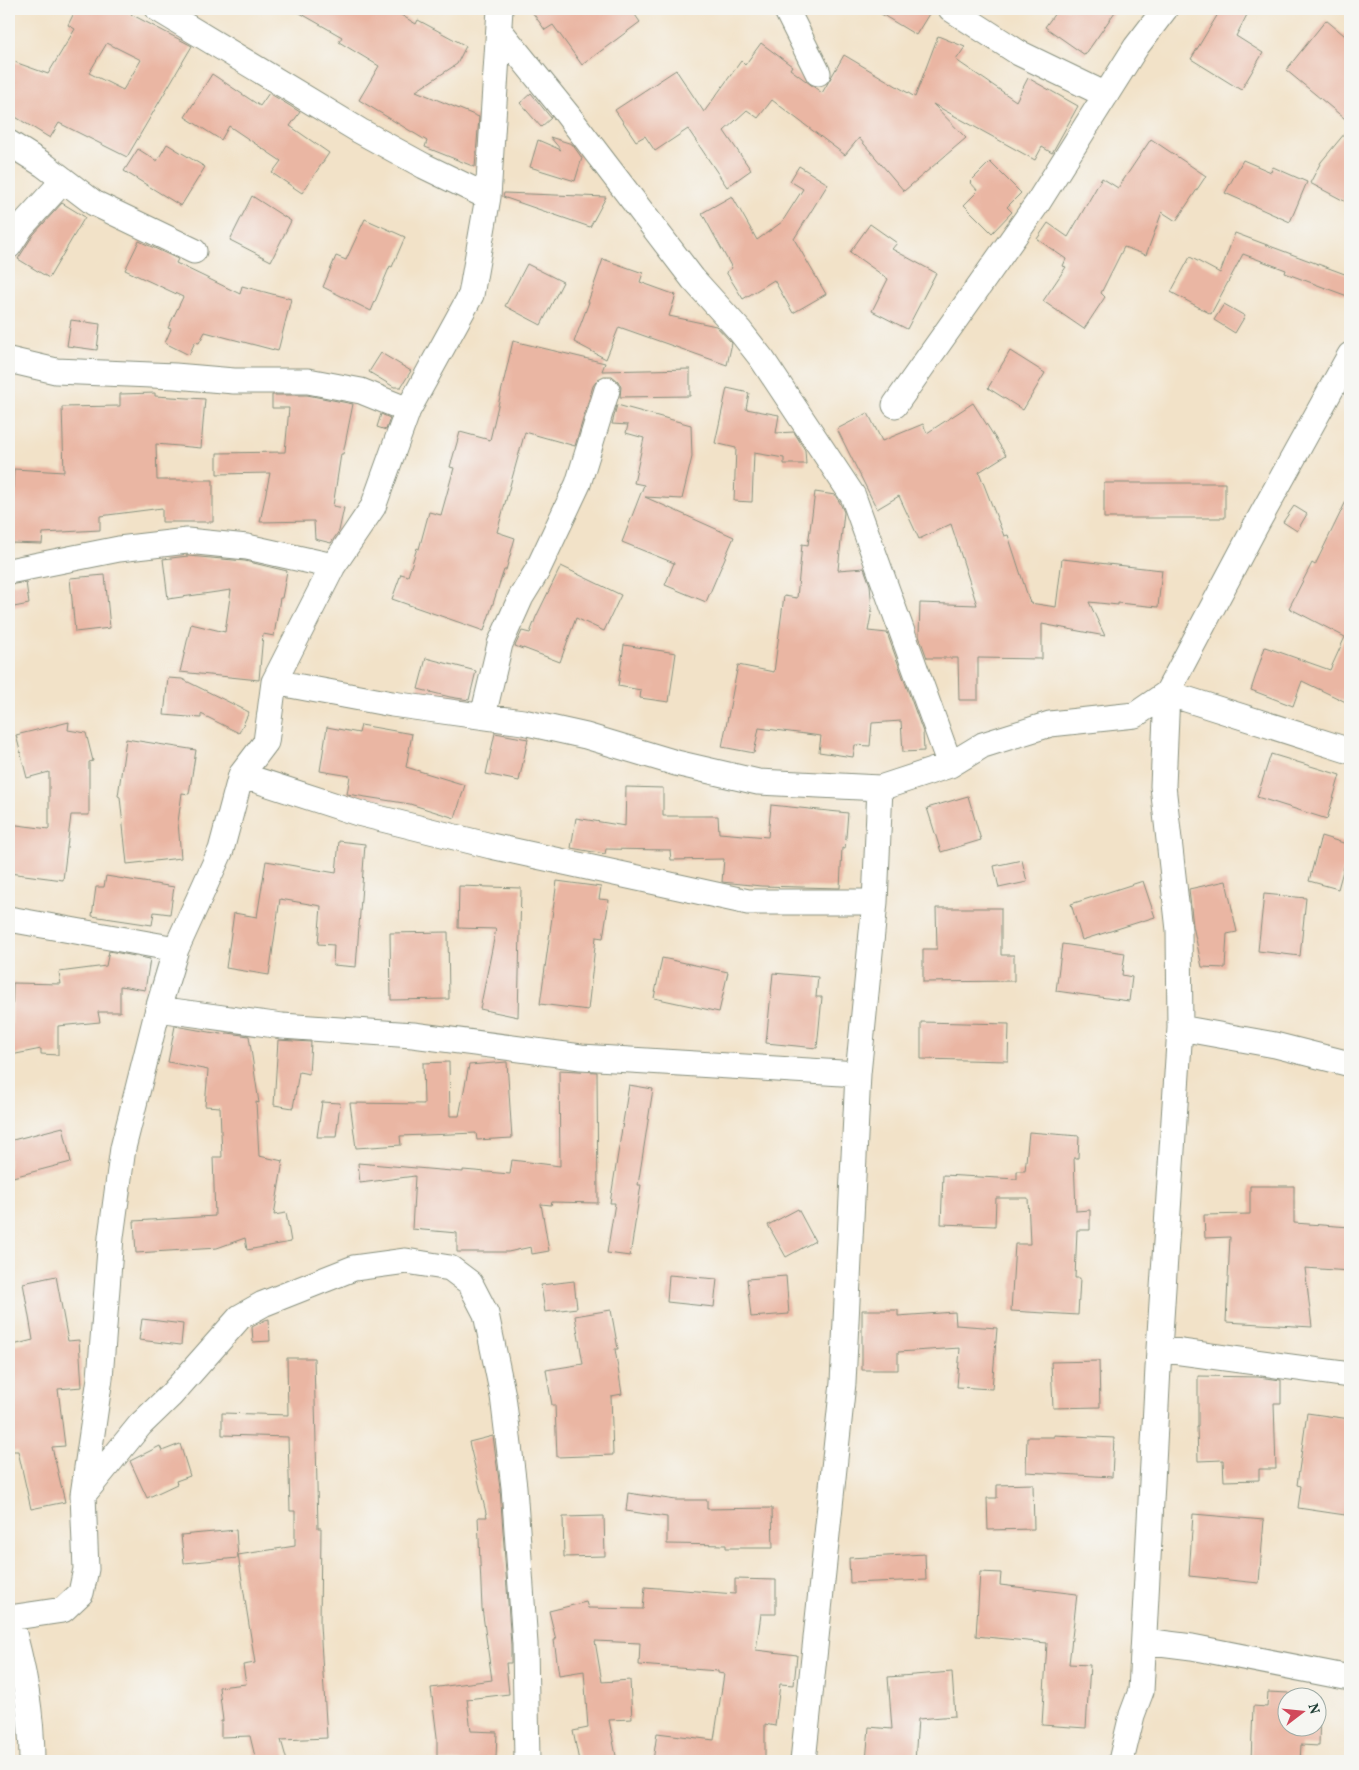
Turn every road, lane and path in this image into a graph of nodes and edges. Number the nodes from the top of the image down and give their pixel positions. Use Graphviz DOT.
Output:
graph roads {
  1 [pos="158,9"];
  2 [pos="786,9"];
  3 [pos="951,9"];
  4 [pos="1165,9"];
  5 [pos="500,20"];
  6 [pos="818,73"];
  7 [pos="1106,95"];
  8 [pos="9,143"];
  9 [pos="64,180"];
  10 [pos="488,197"];
  11 [pos="9,246"];
  12 [pos="194,251"];
  13 [pos="1350,355"];
  14 [pos="9,360"];
  15 [pos="607,390"];
  16 [pos="895,405"];
  17 [pos="408,410"];
  18 [pos="333,566"];
  19 [pos="9,571"];
  20 [pos="274,682"];
  21 [pos="1167,693"];
  22 [pos="483,716"];
  23 [pos="1350,751"];
  24 [pos="950,765"];
  25 [pos="241,775"];
  26 [pos="880,788"];
  27 [pos="875,902"];
  28 [pos="9,919"];
  29 [pos="176,949"];
  30 [pos="158,1009"];
  31 [pos="1180,1028"];
  32 [pos="1350,1064"];
  33 [pos="858,1074"];
  34 [pos="1159,1349"];
  35 [pos="1350,1375"];
  36 [pos="83,1495"];
  37 [pos="9,1617"];
  38 [pos="1144,1641"];
  39 [pos="1350,1678"];
  40 [pos="32,1761"];
  41 [pos="527,1761"];
  42 [pos="803,1761"];
  43 [pos="1121,1761"];
  1 -- 10 [label="street"];
  2 -- 6 [label="street"];
  3 -- 7 [label="street"];
  4 -- 7 [label="street"];
  5 -- 10 [label="street"];
  5 -- 24 [label="street"];
  7 -- 16 [label="street"];
  8 -- 9 [label="street"];
  9 -- 11 [label="street"];
  9 -- 12 [label="street"];
  10 -- 17 [label="street"];
  13 -- 21 [label="street"];
  14 -- 17 [label="street"];
  15 -- 22 [label="street"];
  17 -- 18 [label="street"];
  18 -- 19 [label="street"];
  18 -- 20 [label="street"];
  20 -- 22 [label="street"];
  20 -- 25 [label="street"];
  21 -- 23 [label="street"];
  21 -- 24 [label="street"];
  21 -- 31 [label="street"];
  22 -- 26 [label="street"];
  24 -- 26 [label="street"];
  25 -- 27 [label="street"];
  25 -- 29 [label="street"];
  26 -- 27 [label="street"];
  27 -- 33 [label="street"];
  28 -- 29 [label="street"];
  29 -- 30 [label="street"];
  30 -- 33 [label="street"];
  30 -- 36 [label="street"];
  31 -- 32 [label="street"];
  31 -- 34 [label="street"];
  33 -- 42 [label="street"];
  34 -- 35 [label="street"];
  34 -- 38 [label="street"];
  36 -- 37 [label="street"];
  36 -- 41 [label="street"];
  37 -- 40 [label="street"];
  38 -- 39 [label="street"];
  38 -- 43 [label="street"];
}
